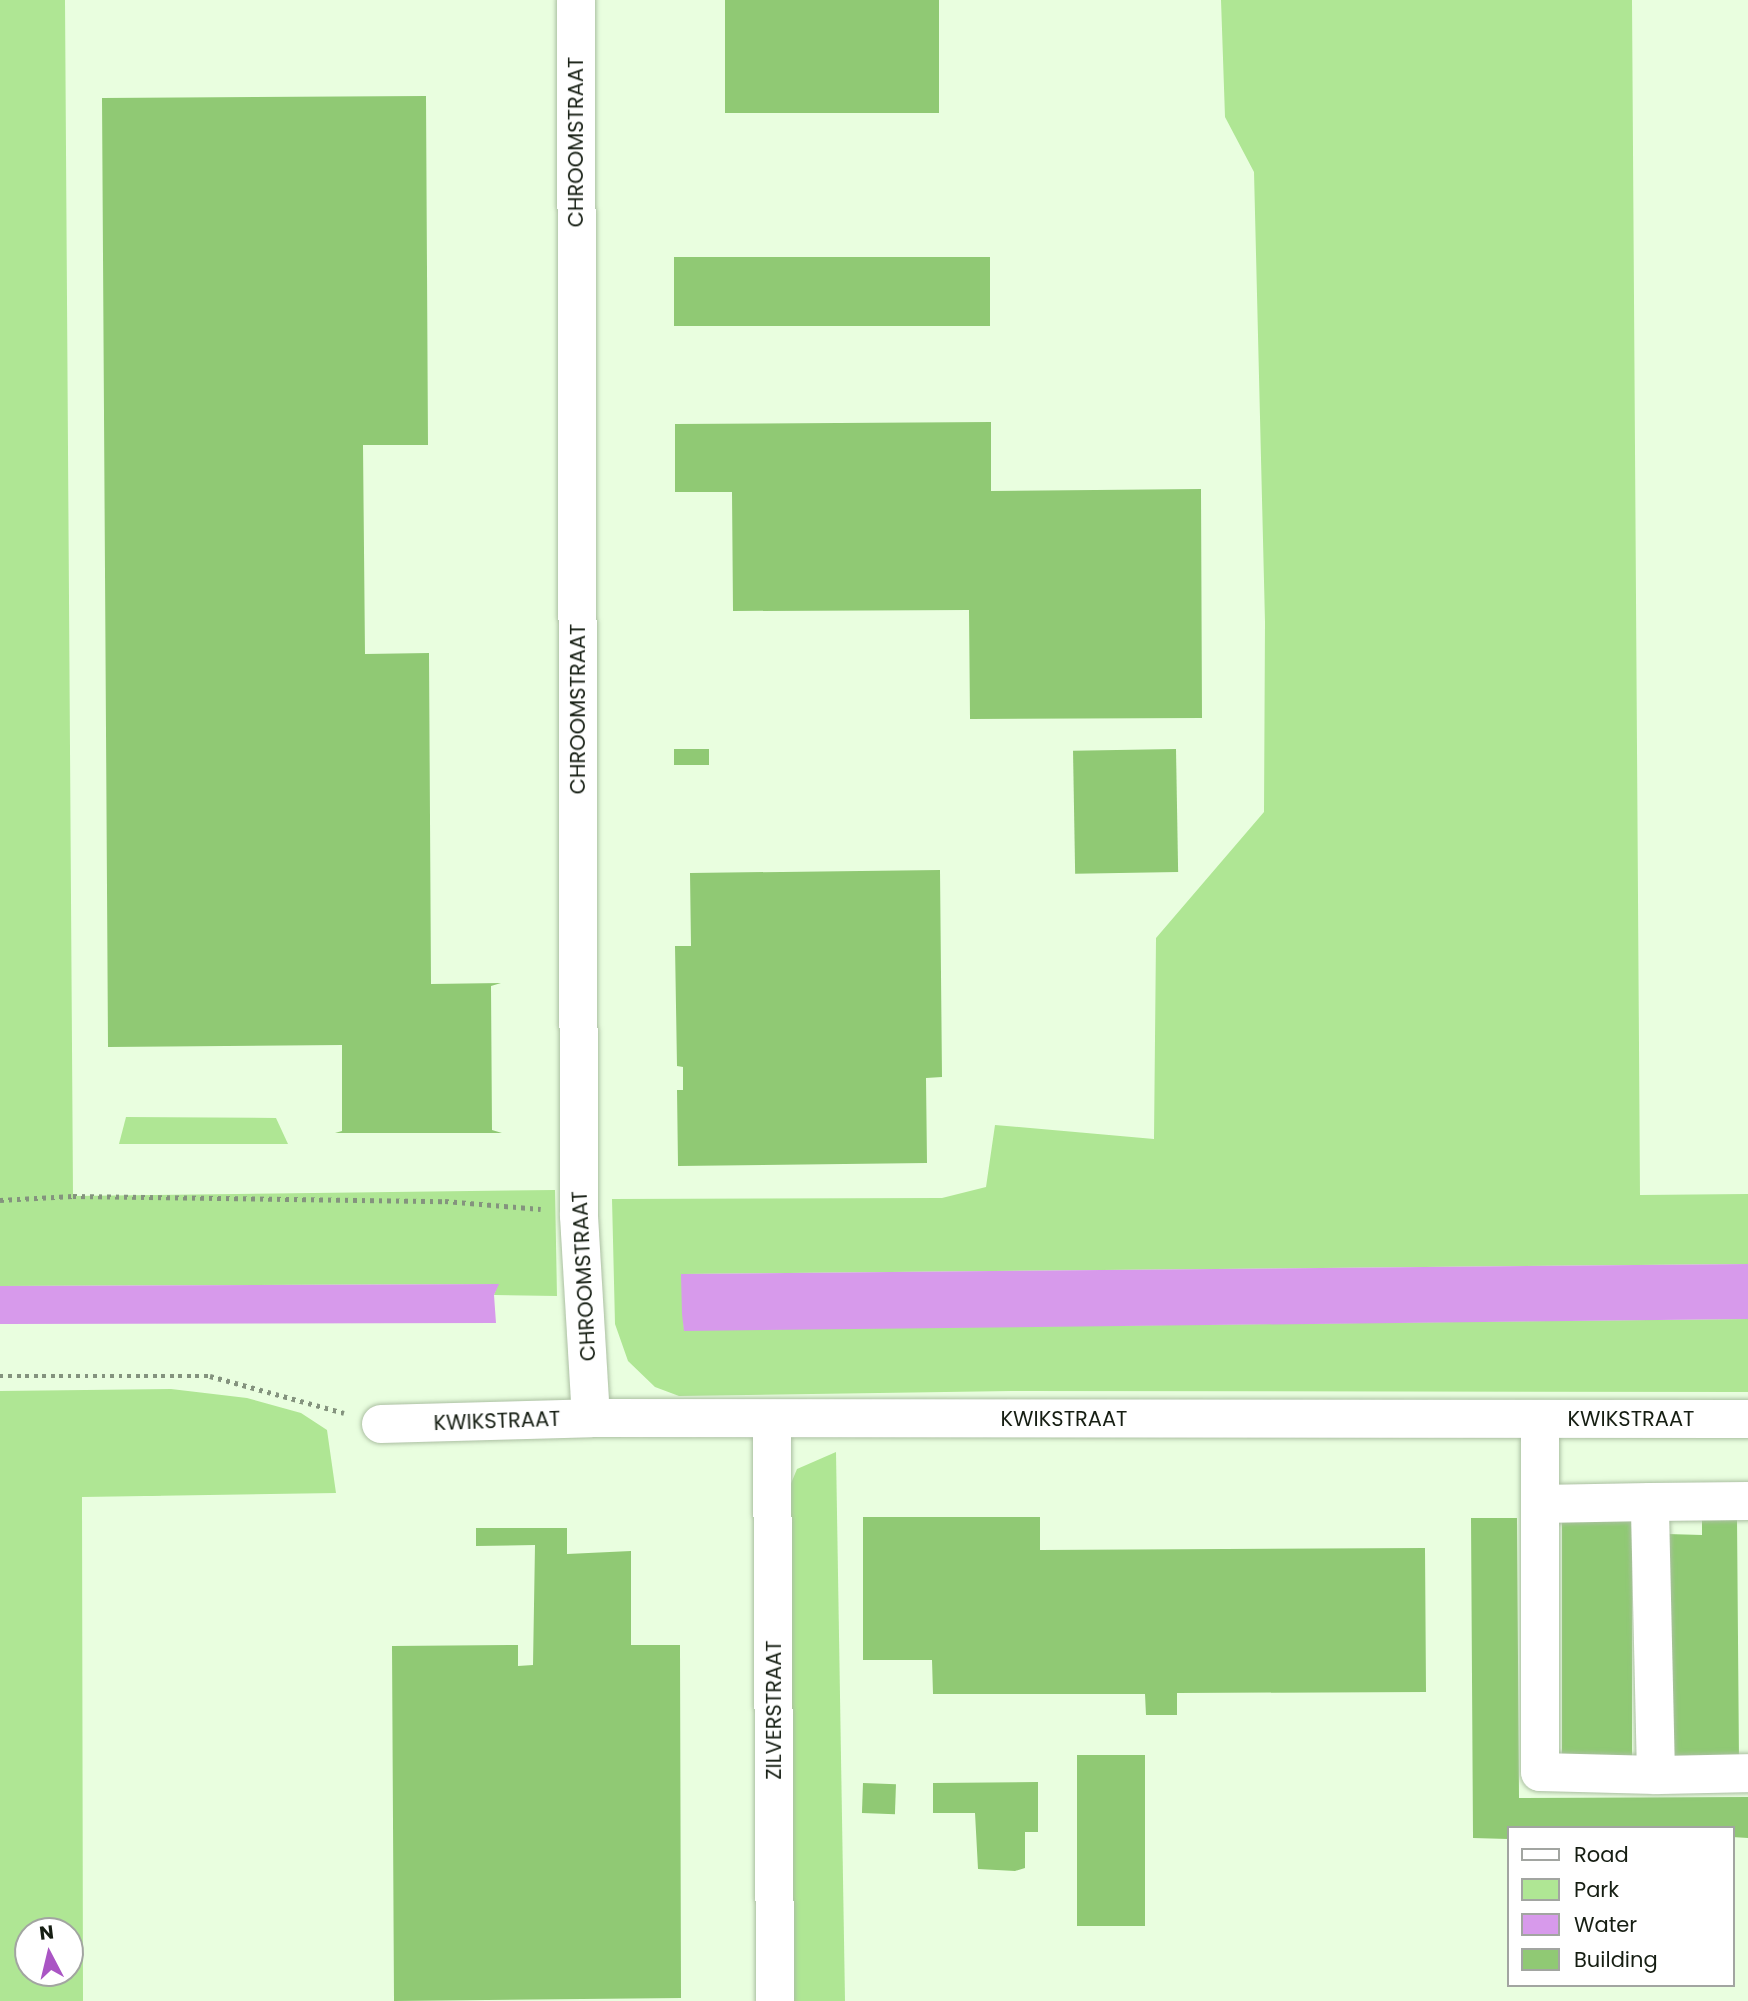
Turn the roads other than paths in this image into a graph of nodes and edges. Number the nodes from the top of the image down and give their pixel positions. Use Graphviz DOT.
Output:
graph roads {
  1 [pos="576,0"];
  2 [pos="591,1418"];
  3 [pos="772,1419"];
  4 [pos="1539,1419"];
  5 [pos="1748,1419"];
  6 [pos="381,1424"];
  7 [pos="1748,1501"];
  8 [pos="1650,1502"];
  9 [pos="1540,1504"];
  10 [pos="1748,1773"];
  11 [pos="1656,1776"];
  12 [pos="775,2001"];
  1 -- 2 [label="street, CHROOMSTRAAT"];
  2 -- 3 [label="street, KWIKSTRAAT"];
  2 -- 6 [label="street, KWIKSTRAAT"];
  3 -- 4 [label="street, KWIKSTRAAT"];
  3 -- 12 [label="street, ZILVERSTRAAT"];
  4 -- 5 [label="street, KWIKSTRAAT"];
  4 -- 9 [label="street"];
  7 -- 8 [label="street"];
  8 -- 9 [label="street"];
  8 -- 11 [label="street"];
  9 -- 11 [label="street"];
  10 -- 11 [label="street"];
}
